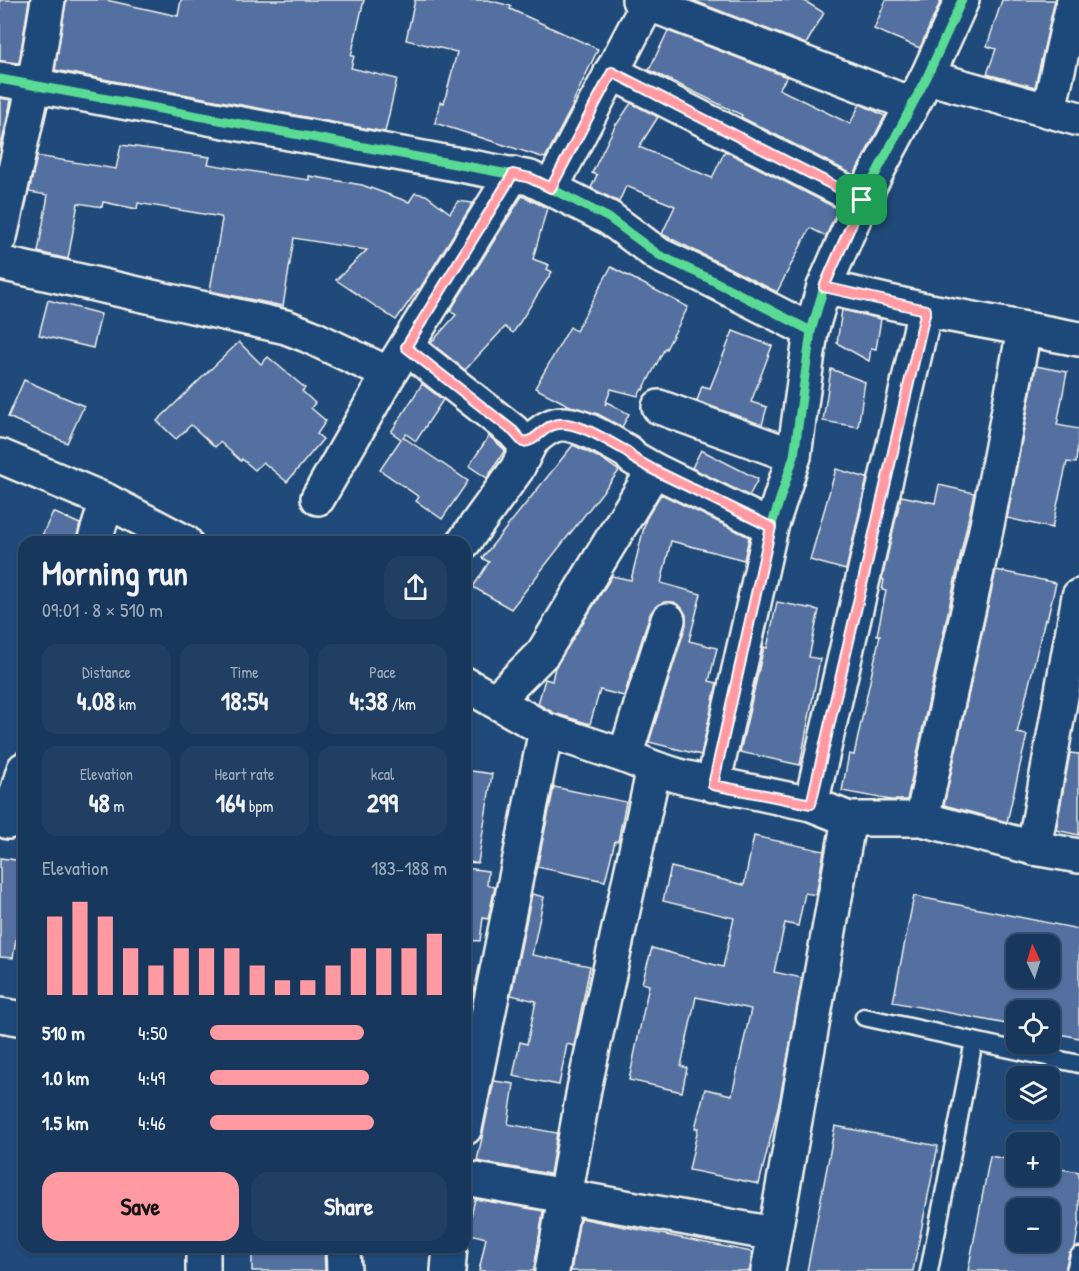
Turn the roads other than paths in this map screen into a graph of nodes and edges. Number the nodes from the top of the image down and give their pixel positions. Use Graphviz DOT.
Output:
graph roads {
  1 [pos="48,0"];
  2 [pos="962,0"];
  3 [pos="1074,0"];
  4 [pos="643,1"];
  5 [pos="612,72"];
  6 [pos="0,79"];
  7 [pos="34,85"];
  8 [pos="919,91"];
  9 [pos="1048,109"];
  10 [pos="1079,119"];
  11 [pos="513,174"];
  12 [pos="551,188"];
  13 [pos="862,200"];
  14 [pos="0,237"];
  15 [pos="0,263"];
  16 [pos="824,287"];
  17 [pos="926,310"];
  18 [pos="1024,330"];
  19 [pos="811,331"];
  20 [pos="1079,339"];
  21 [pos="406,347"];
  22 [pos="389,374"];
  23 [pos="659,407"];
  24 [pos="531,441"];
  25 [pos="0,456"];
  26 [pos="794,456"];
  27 [pos="654,470"];
  28 [pos="318,498"];
  29 [pos="107,501"];
  30 [pos="771,527"];
  31 [pos="96,536"];
  32 [pos="173,536"];
  33 [pos="468,536"];
  34 [pos="1079,596"];
  35 [pos="668,620"];
  36 [pos="471,687"];
  37 [pos="495,701"];
  38 [pos="546,730"];
  39 [pos="640,762"];
  40 [pos="713,785"];
  41 [pos="18,794"];
  42 [pos="811,804"];
  43 [pos="849,819"];
  44 [pos="922,819"];
  45 [pos="11,823"];
  46 [pos="1034,848"];
  47 [pos="1079,856"];
  48 [pos="0,1016"];
  49 [pos="864,1017"];
  50 [pos="18,1018"];
  51 [pos="974,1041"];
  52 [pos="1079,1064"];
  53 [pos="471,1099"];
  54 [pos="471,1179"];
  55 [pos="567,1197"];
  56 [pos="774,1234"];
  57 [pos="203,1253"];
  58 [pos="343,1253"];
  59 [pos="449,1253"];
  60 [pos="1079,1256"];
  61 [pos="203,1271"];
  62 [pos="344,1271"];
  63 [pos="448,1271"];
  64 [pos="552,1271"];
  65 [pos="768,1271"];
  66 [pos="929,1271"];
  67 [pos="1075,1271"];
  1 -- 7 [label="street"];
  2 -- 8 [label="street"];
  3 -- 9 [label="street"];
  4 -- 5 [label="street"];
  4 -- 8 [label="street"];
  5 -- 12 [label="street"];
  5 -- 13 [label="street"];
  6 -- 7 [label="street"];
  7 -- 11 [label="street"];
  7 -- 14 [label="street"];
  8 -- 9 [label="street"];
  8 -- 13 [label="street"];
  9 -- 10 [label="street"];
  11 -- 12 [label="street"];
  11 -- 21 [label="street"];
  12 -- 19 [label="street"];
  13 -- 16 [label="street"];
  15 -- 22 [label="street"];
  16 -- 17 [label="street"];
  16 -- 19 [label="street"];
  17 -- 18 [label="street"];
  17 -- 42 [label="street"];
  18 -- 20 [label="street"];
  18 -- 44 [label="street"];
  19 -- 26 [label="street"];
  21 -- 22 [label="street"];
  21 -- 24 [label="street"];
  22 -- 28 [label="street"];
  23 -- 26 [label="street"];
  24 -- 27 [label="street"];
  24 -- 33 [label="street"];
  25 -- 29 [label="street"];
  26 -- 30 [label="street"];
  27 -- 30 [label="street"];
  27 -- 37 [label="street"];
  29 -- 31 [label="street"];
  29 -- 32 [label="street"];
  30 -- 40 [label="street"];
  34 -- 46 [label="street"];
  35 -- 39 [label="street"];
  36 -- 37 [label="street"];
  37 -- 38 [label="street"];
  38 -- 39 [label="street"];
  38 -- 53 [label="street"];
  39 -- 40 [label="street"];
  39 -- 55 [label="street"];
  40 -- 42 [label="street"];
  41 -- 45 [label="street"];
  42 -- 43 [label="street"];
  43 -- 44 [label="street"];
  43 -- 56 [label="street"];
  44 -- 46 [label="street"];
  46 -- 47 [label="street"];
  48 -- 50 [label="street"];
  49 -- 51 [label="lane"];
  51 -- 52 [label="lane"];
  51 -- 66 [label="lane"];
  54 -- 55 [label="street"];
  55 -- 56 [label="street"];
  55 -- 64 [label="street"];
  56 -- 65 [label="street"];
  57 -- 61 [label="street"];
  58 -- 62 [label="street"];
  59 -- 63 [label="street"];
  60 -- 67 [label="lane"];
}
